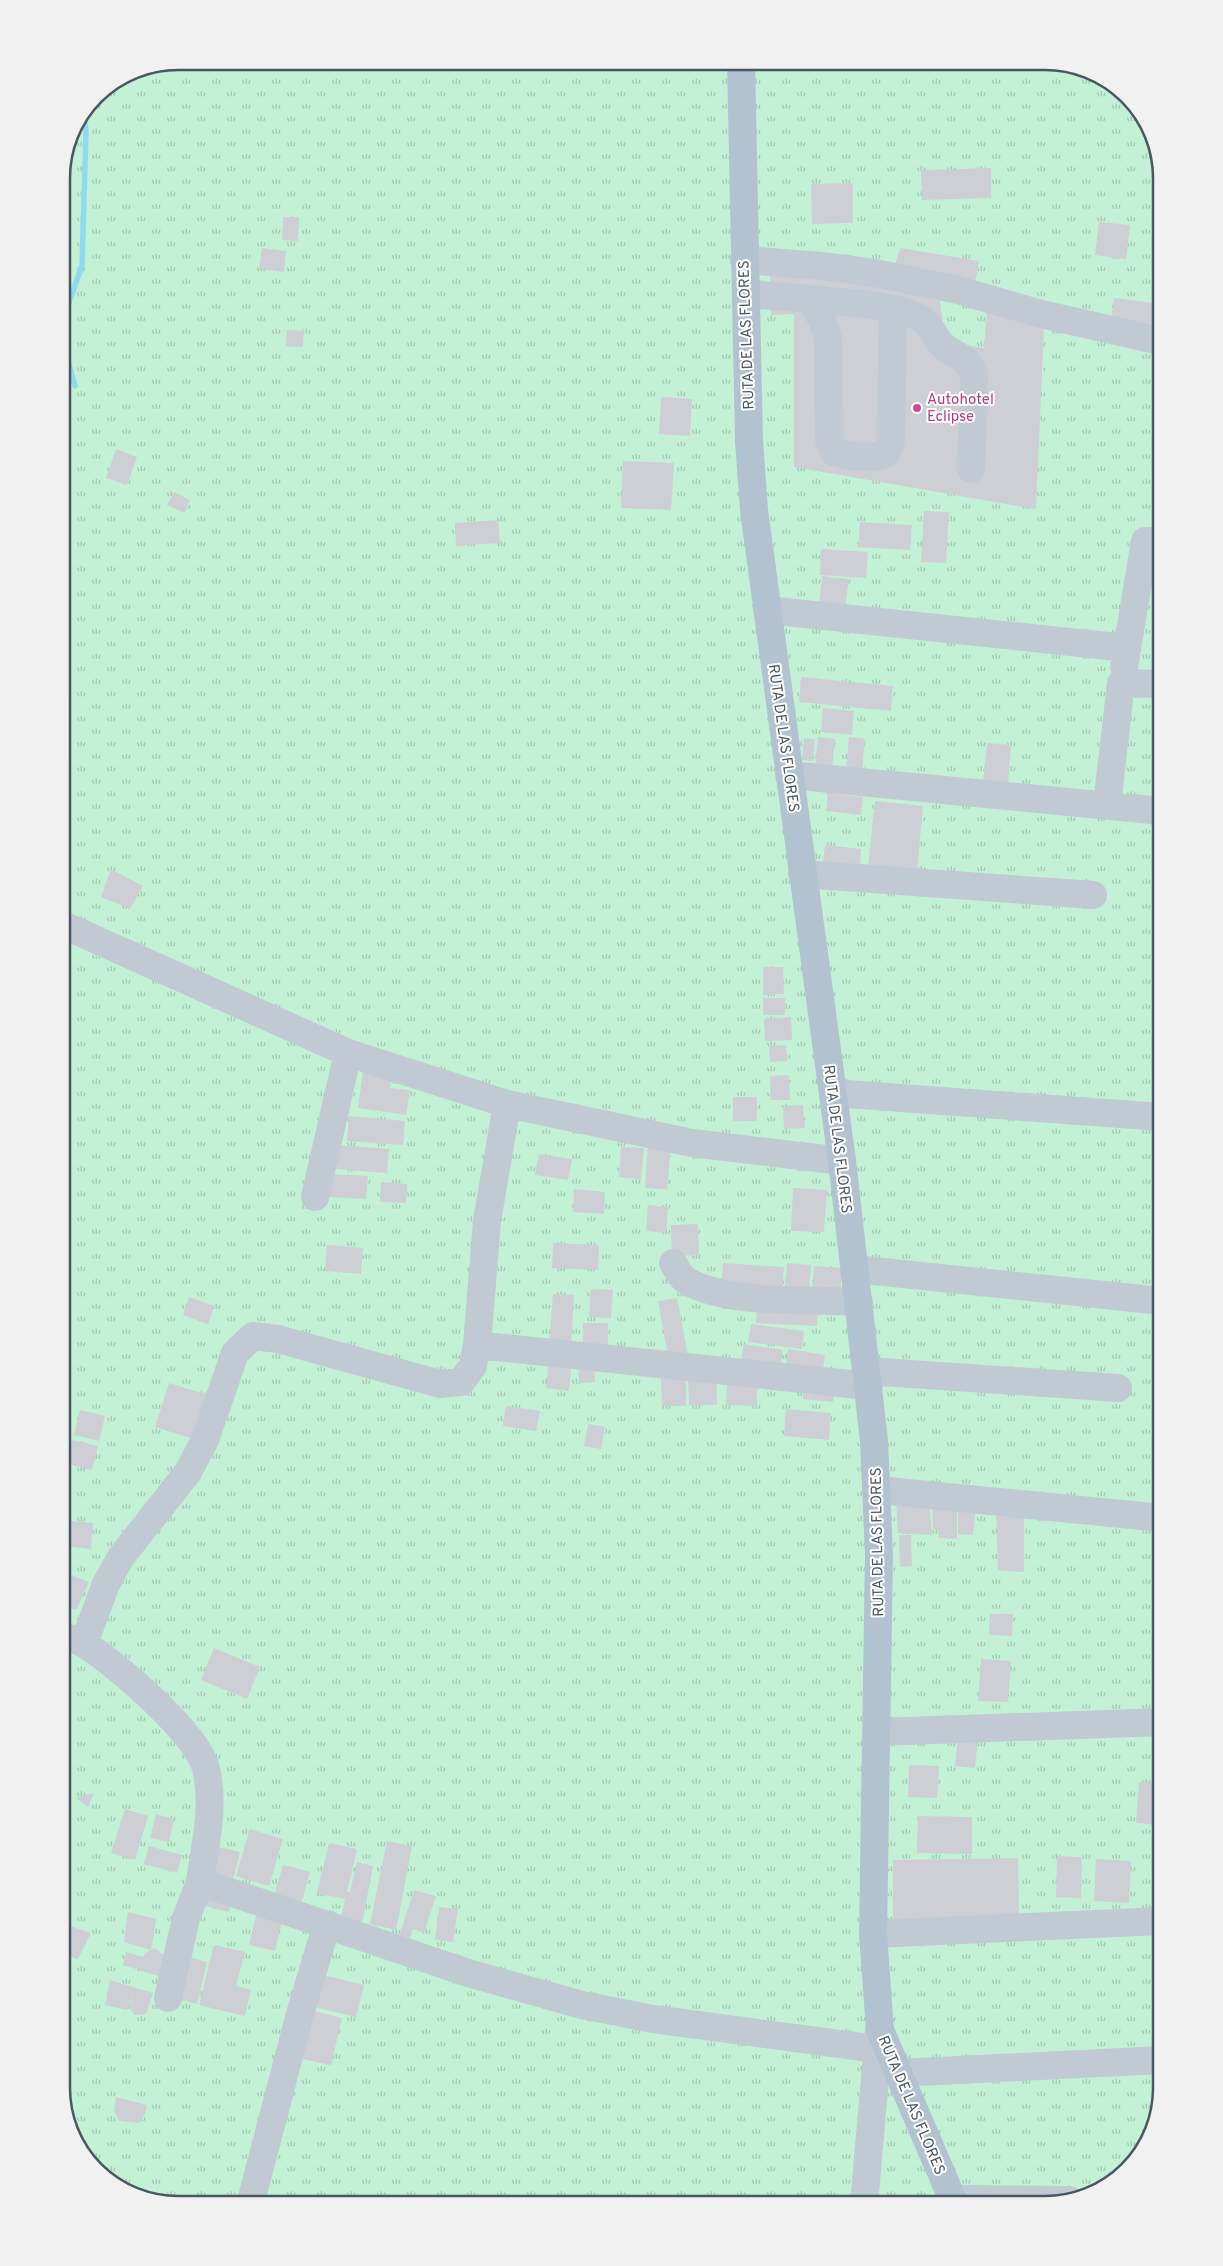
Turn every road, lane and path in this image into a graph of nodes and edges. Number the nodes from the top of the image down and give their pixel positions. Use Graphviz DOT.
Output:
graph roads {
  1 [pos="742,70"];
  2 [pos="744,260"];
  3 [pos="746,294"];
  4 [pos="811,299"];
  5 [pos="892,309"];
  6 [pos="1153,339"];
  7 [pos="971,469"];
  8 [pos="1153,541"];
  9 [pos="768,610"];
  10 [pos="1127,648"];
  11 [pos="1121,683"];
  12 [pos="1153,684"];
  13 [pos="789,775"];
  14 [pos="1107,805"];
  15 [pos="1153,810"];
  16 [pos="802,874"];
  17 [pos="1092,895"];
  18 [pos="70,928"];
  19 [pos="348,1053"];
  20 [pos="833,1093"];
  21 [pos="507,1104"];
  22 [pos="1153,1116"];
  23 [pos="842,1161"];
  24 [pos="315,1197"];
  25 [pos="673,1263"];
  26 [pos="855,1269"];
  27 [pos="1153,1300"];
  28 [pos="859,1302"];
  29 [pos="478,1345"];
  30 [pos="868,1378"];
  31 [pos="1118,1388"];
  32 [pos="878,1490"];
  33 [pos="1153,1517"];
  34 [pos="73,1640"];
  35 [pos="1153,1722"];
  36 [pos="878,1732"];
  37 [pos="200,1882"];
  38 [pos="1153,1921"];
  39 [pos="327,1924"];
  40 [pos="873,1934"];
  41 [pos="168,1998"];
  42 [pos="879,2039"];
  43 [pos="1153,2060"];
  44 [pos="898,2073"];
  45 [pos="252,2196"];
  46 [pos="865,2196"];
  47 [pos="951,2196"];
  1 -- 2 [label="main road, RUTA DE LAS FLORES"];
  2 -- 3 [label="main road, RUTA DE LAS FLORES"];
  2 -- 6 [label="street"];
  3 -- 4 [label="street"];
  3 -- 9 [label="main road, RUTA DE LAS FLORES"];
  4 -- 5 [label="street"];
  4 -- 5 [label="street"];
  5 -- 7 [label="street"];
  8 -- 10 [label="street"];
  9 -- 10 [label="street"];
  9 -- 13 [label="main road, RUTA DE LAS FLORES"];
  10 -- 11 [label="street"];
  11 -- 12 [label="street"];
  11 -- 14 [label="street"];
  13 -- 14 [label="street"];
  13 -- 16 [label="main road, RUTA DE LAS FLORES"];
  14 -- 15 [label="street"];
  16 -- 17 [label="street"];
  16 -- 20 [label="main road, RUTA DE LAS FLORES"];
  18 -- 19 [label="street"];
  19 -- 21 [label="street"];
  19 -- 24 [label="street"];
  20 -- 22 [label="street"];
  20 -- 23 [label="main road, RUTA DE LAS FLORES"];
  21 -- 23 [label="street"];
  21 -- 29 [label="street"];
  23 -- 26 [label="main road, RUTA DE LAS FLORES"];
  25 -- 28 [label="street"];
  26 -- 27 [label="street"];
  26 -- 28 [label="main road, RUTA DE LAS FLORES"];
  28 -- 30 [label="main road, RUTA DE LAS FLORES"];
  29 -- 30 [label="street"];
  29 -- 34 [label="street"];
  30 -- 31 [label="street"];
  30 -- 32 [label="main road, RUTA DE LAS FLORES"];
  32 -- 33 [label="street"];
  32 -- 36 [label="main road, RUTA DE LAS FLORES"];
  34 -- 37 [label="street"];
  35 -- 36 [label="street"];
  36 -- 40 [label="main road, RUTA DE LAS FLORES"];
  37 -- 39 [label="street"];
  37 -- 41 [label="street"];
  38 -- 40 [label="street"];
  39 -- 42 [label="street"];
  39 -- 45 [label="street"];
  40 -- 42 [label="main road, RUTA DE LAS FLORES"];
  42 -- 44 [label="main road, RUTA DE LAS FLORES"];
  42 -- 46 [label="street"];
  43 -- 44 [label="street"];
  44 -- 47 [label="main road, RUTA DE LAS FLORES"];
}
